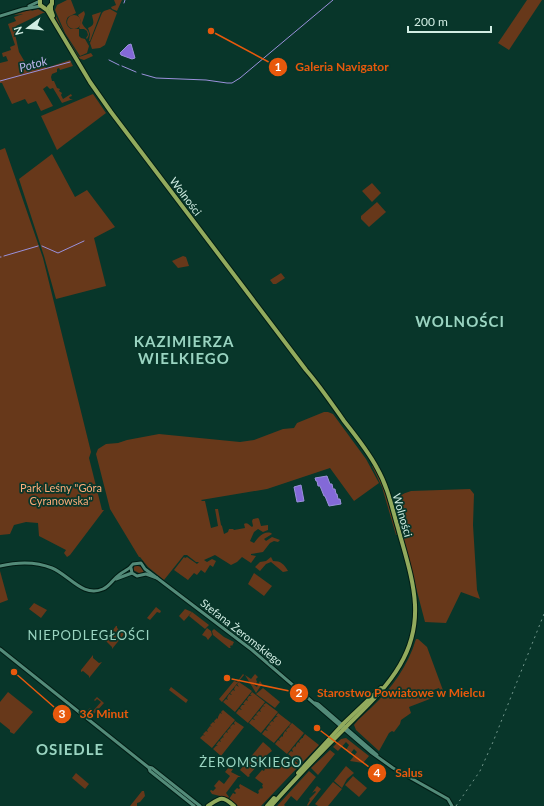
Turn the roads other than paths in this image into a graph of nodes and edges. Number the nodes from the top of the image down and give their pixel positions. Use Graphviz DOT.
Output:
graph roads {
  1 [pos="40,0"];
  2 [pos="52,2"];
  3 [pos="43,7"];
  4 [pos="23,9"];
  5 [pos="0,16"];
  6 [pos="58,27"];
  7 [pos="0,566"];
  8 [pos="131,568"];
  9 [pos="145,569"];
  10 [pos="132,573"];
  11 [pos="144,575"];
  12 [pos="157,578"];
  13 [pos="116,579"];
  14 [pos="0,649"];
  15 [pos="343,727"];
  16 [pos="149,768"];
  17 [pos="194,806"];
  18 [pos="200,806"];
  19 [pos="208,806"];
  20 [pos="213,806"];
  21 [pos="230,806"];
  22 [pos="234,806"];
  23 [pos="267,806"];
  24 [pos="271,806"];
  25 [pos="452,806"];
  1 -- 3 [label="main road"];
  1 -- 4 [label="street"];
  2 -- 3 [label="main road"];
  2 -- 6 [label="main road, Wolności"];
  3 -- 4 [label="street"];
  3 -- 6 [label="main road, Wolności"];
  4 -- 5 [label="street"];
  6 -- 15 [label="main road, Wolności"];
  7 -- 13 [label="street"];
  8 -- 9 [label="street"];
  8 -- 10 [label="street"];
  8 -- 13 [label="street"];
  9 -- 11 [label="street"];
  9 -- 12 [label="street, Stefana Żeromskiego"];
  10 -- 11 [label="street"];
  10 -- 13 [label="street"];
  11 -- 12 [label="street, Stefana Żeromskiego"];
  12 -- 15 [label="street, Stefana Żeromskiego"];
  14 -- 16 [label="street"];
  15 -- 23 [label="main road"];
  15 -- 24 [label="main road"];
  15 -- 25 [label="street, Stefana Żeromskiego"];
  16 -- 17 [label="street"];
  16 -- 18 [label="street"];
  19 -- 22 [label="main road"];
  20 -- 21 [label="main road"];
}
